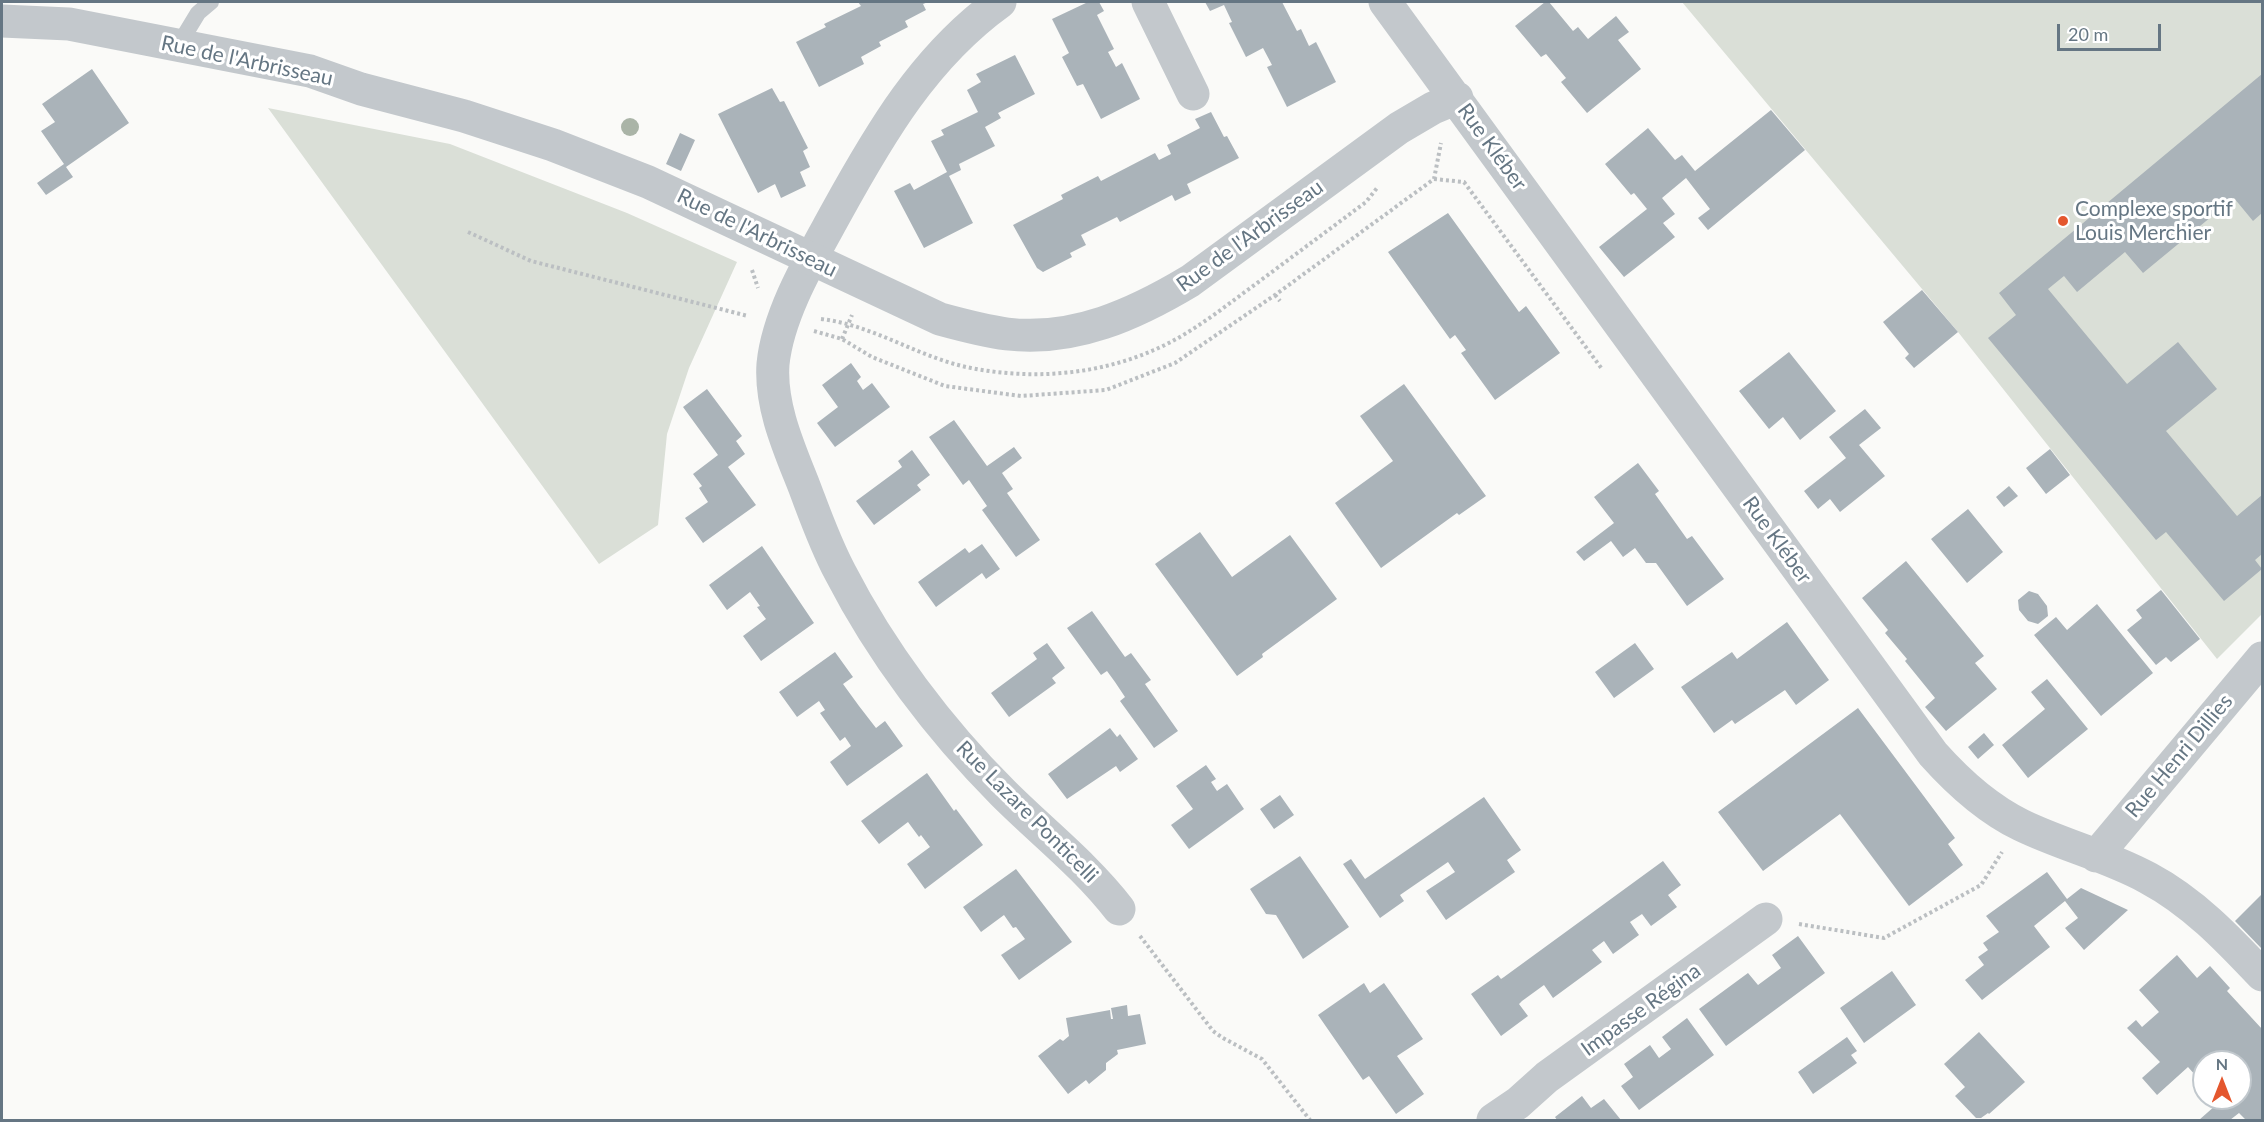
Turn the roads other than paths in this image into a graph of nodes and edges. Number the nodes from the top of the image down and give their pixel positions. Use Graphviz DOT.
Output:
graph roads {
  1 [pos="211,2"];
  2 [pos="1000,2"];
  3 [pos="1148,2"];
  4 [pos="1385,2"];
  5 [pos="2,21"];
  6 [pos="178,46"];
  7 [pos="1193,94"];
  8 [pos="1457,98"];
  9 [pos="811,259"];
  10 [pos="2262,658"];
  11 [pos="2096,856"];
  12 [pos="1119,909"];
  13 [pos="1766,919"];
  14 [pos="2262,975"];
  15 [pos="1506,1112"];
  1 -- 6 [label="lane"];
  2 -- 9 [label="street, Rue Lazare Ponticelli"];
  3 -- 7 [label="street"];
  4 -- 8 [label="street, Rue Kléber"];
  5 -- 6 [label="street, Rue de l'Arbrisseau"];
  6 -- 9 [label="street, Rue de l'Arbrisseau"];
  8 -- 9 [label="street, Rue de l'Arbrisseau"];
  8 -- 11 [label="street, Rue Kléber"];
  9 -- 12 [label="street, Rue Lazare Ponticelli"];
  10 -- 11 [label="street, Rue Henri Dillies"];
  11 -- 14 [label="street, Rue Kléber"];
  13 -- 15 [label="street, Impasse Régina"];
}
